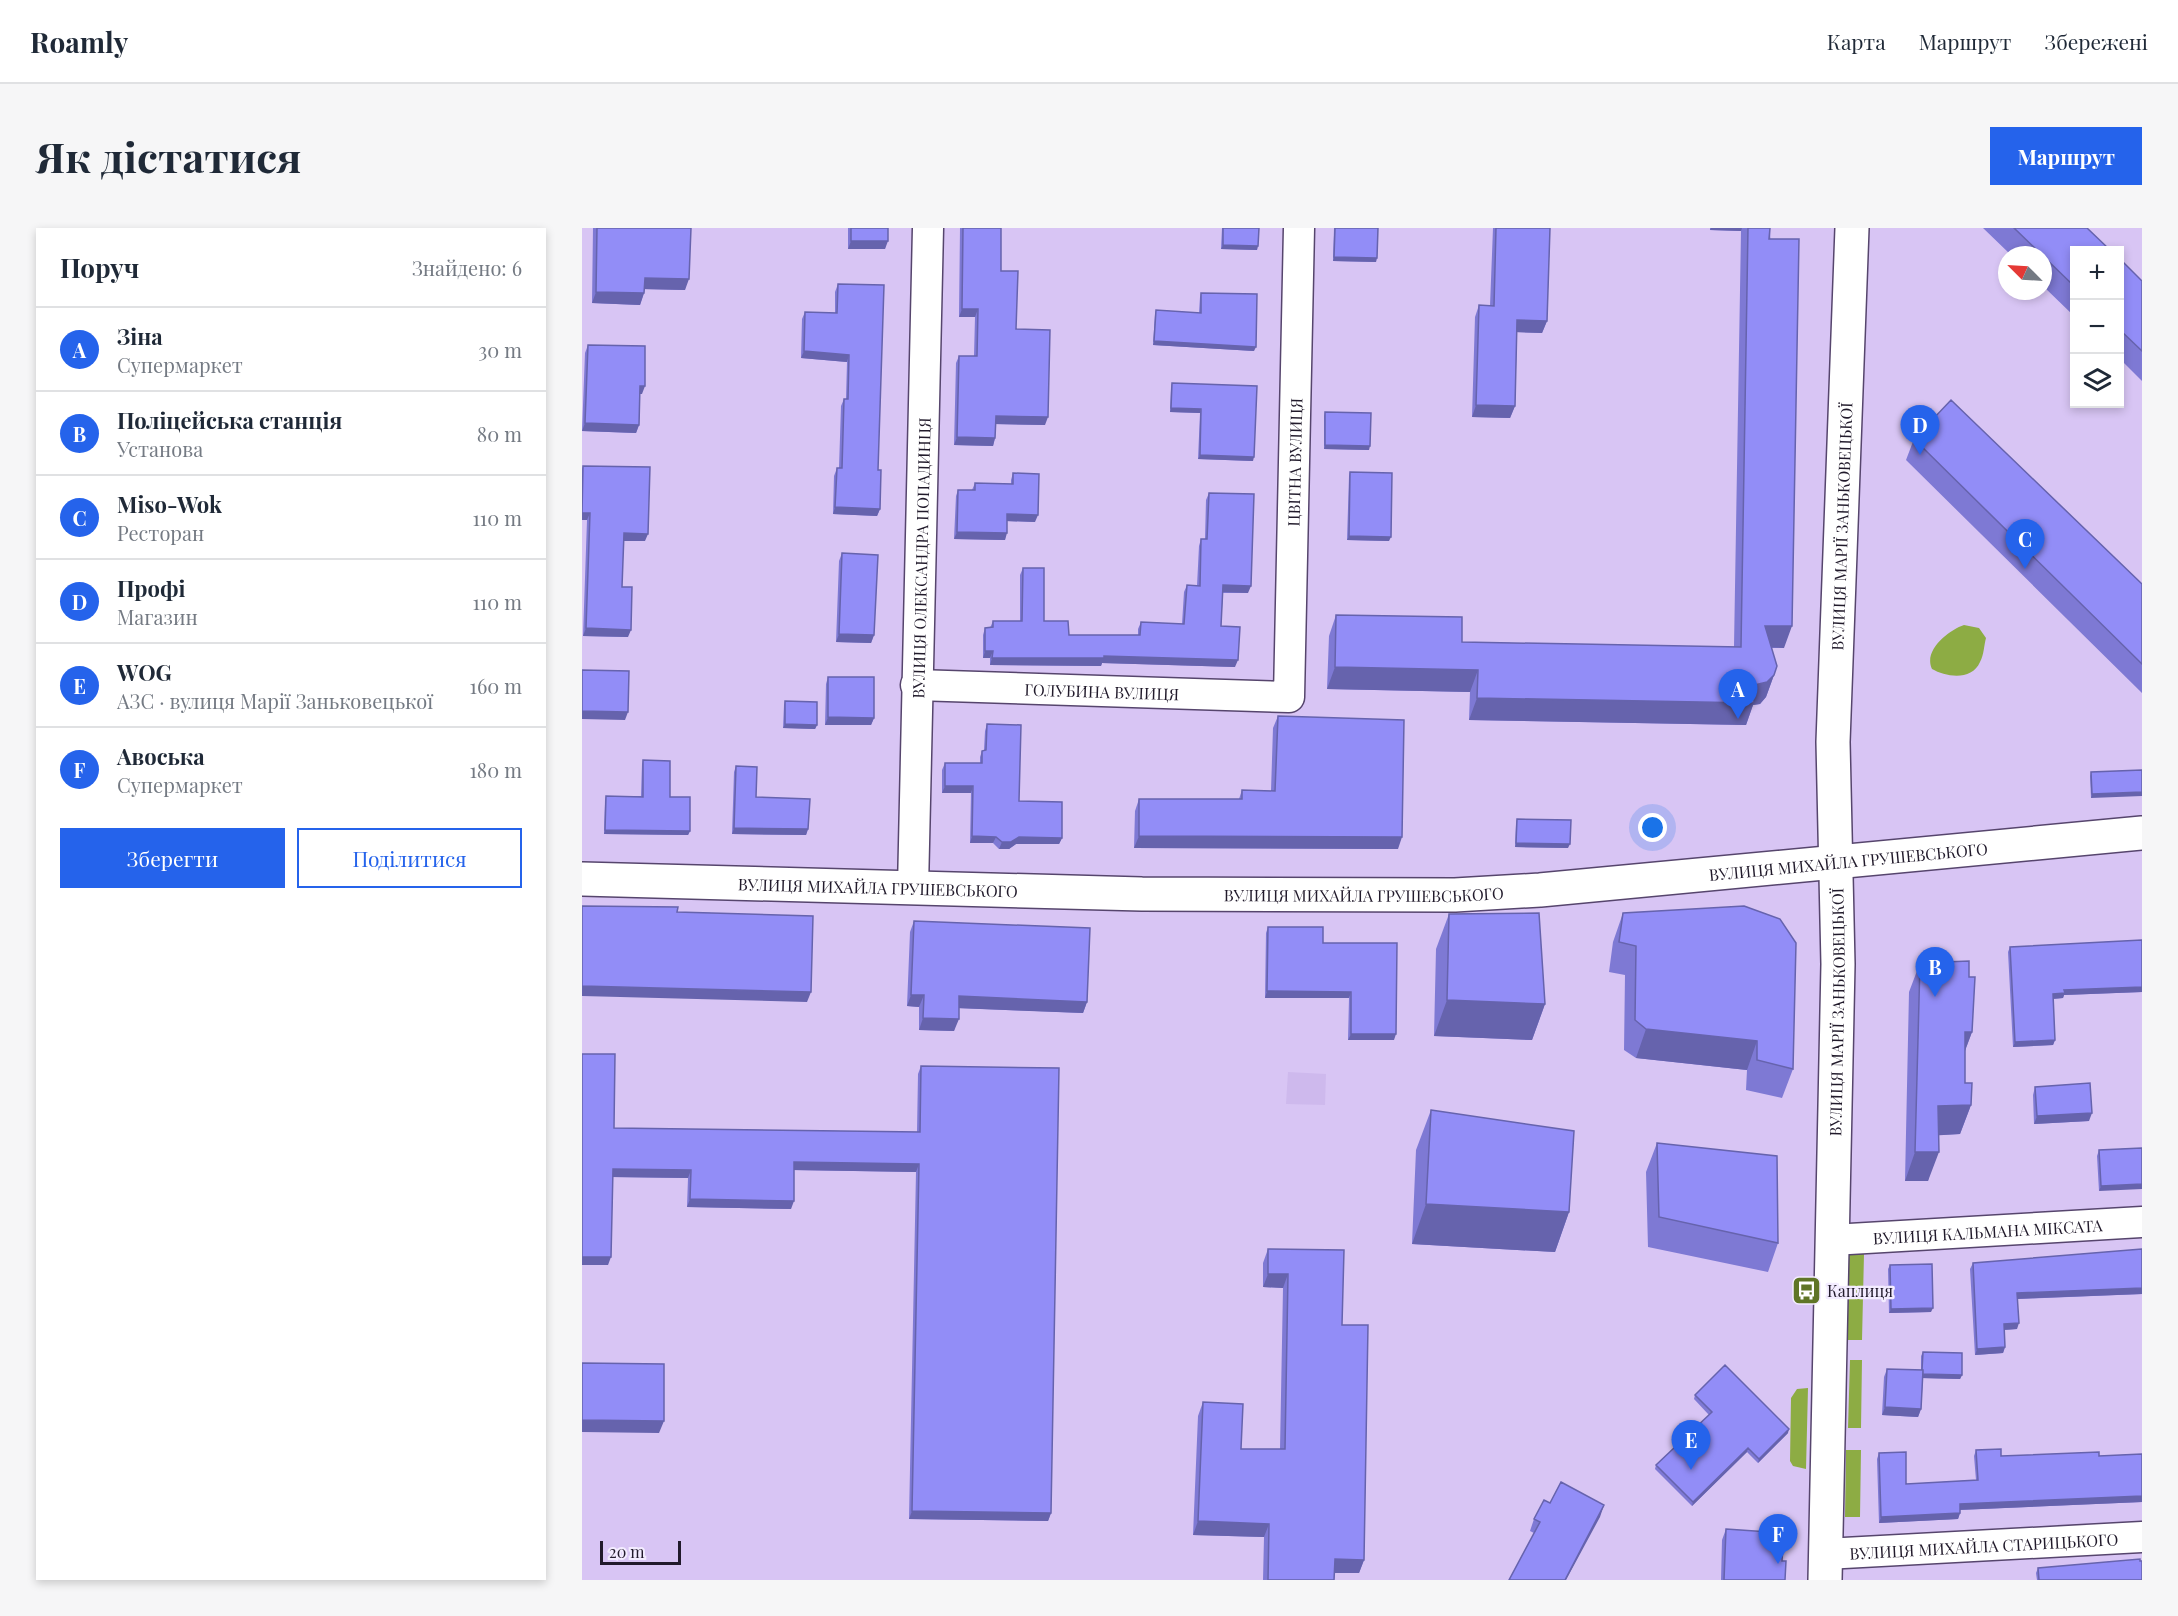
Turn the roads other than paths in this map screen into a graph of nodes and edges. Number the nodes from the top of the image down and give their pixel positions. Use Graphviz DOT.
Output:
graph roads {
  1 [pos="928,228"];
  2 [pos="1299,228"];
  3 [pos="1852,228"];
  4 [pos="916,685"];
  5 [pos="1289,697"];
  6 [pos="2142,833"];
  7 [pos="1835,863"];
  8 [pos="582,879"];
  9 [pos="913,888"];
  10 [pos="2142,1222"];
  11 [pos="1832,1240"];
  12 [pos="2142,1536"];
  13 [pos="1825,1567"];
  1 -- 4 [label="street, ВУЛИЦЯ ОЛЕКСАНДРА ПОПАДИНЦЯ"];
  2 -- 5 [label="street, ЦВІТНА ВУЛИЦЯ"];
  3 -- 7 [label="street, ВУЛИЦЯ МАРІЇ ЗАНЬКОВЕЦЬКОЇ"];
  4 -- 5 [label="street, ГОЛУБИНА ВУЛИЦЯ"];
  4 -- 9 [label="street, ВУЛИЦЯ ОЛЕКСАНДРА ПОПАДИНЦЯ"];
  6 -- 7 [label="street, ВУЛИЦЯ МИХАЙЛА ГРУШЕВСЬКОГО"];
  7 -- 9 [label="street, ВУЛИЦЯ МИХАЙЛА ГРУШЕВСЬКОГО"];
  7 -- 11 [label="street, ВУЛИЦЯ МАРІЇ ЗАНЬКОВЕЦЬКОЇ"];
  8 -- 9 [label="street, ВУЛИЦЯ МИХАЙЛА ГРУШЕВСЬКОГО"];
  10 -- 11 [label="street, ВУЛИЦЯ КАЛЬМАНА МІКСАТА"];
  11 -- 13 [label="street, ВУЛИЦЯ МАРІЇ ЗАНЬКОВЕЦЬКОЇ"];
  12 -- 13 [label="street, ВУЛИЦЯ МИХАЙЛА СТАРИЦЬКОГО"];
}
